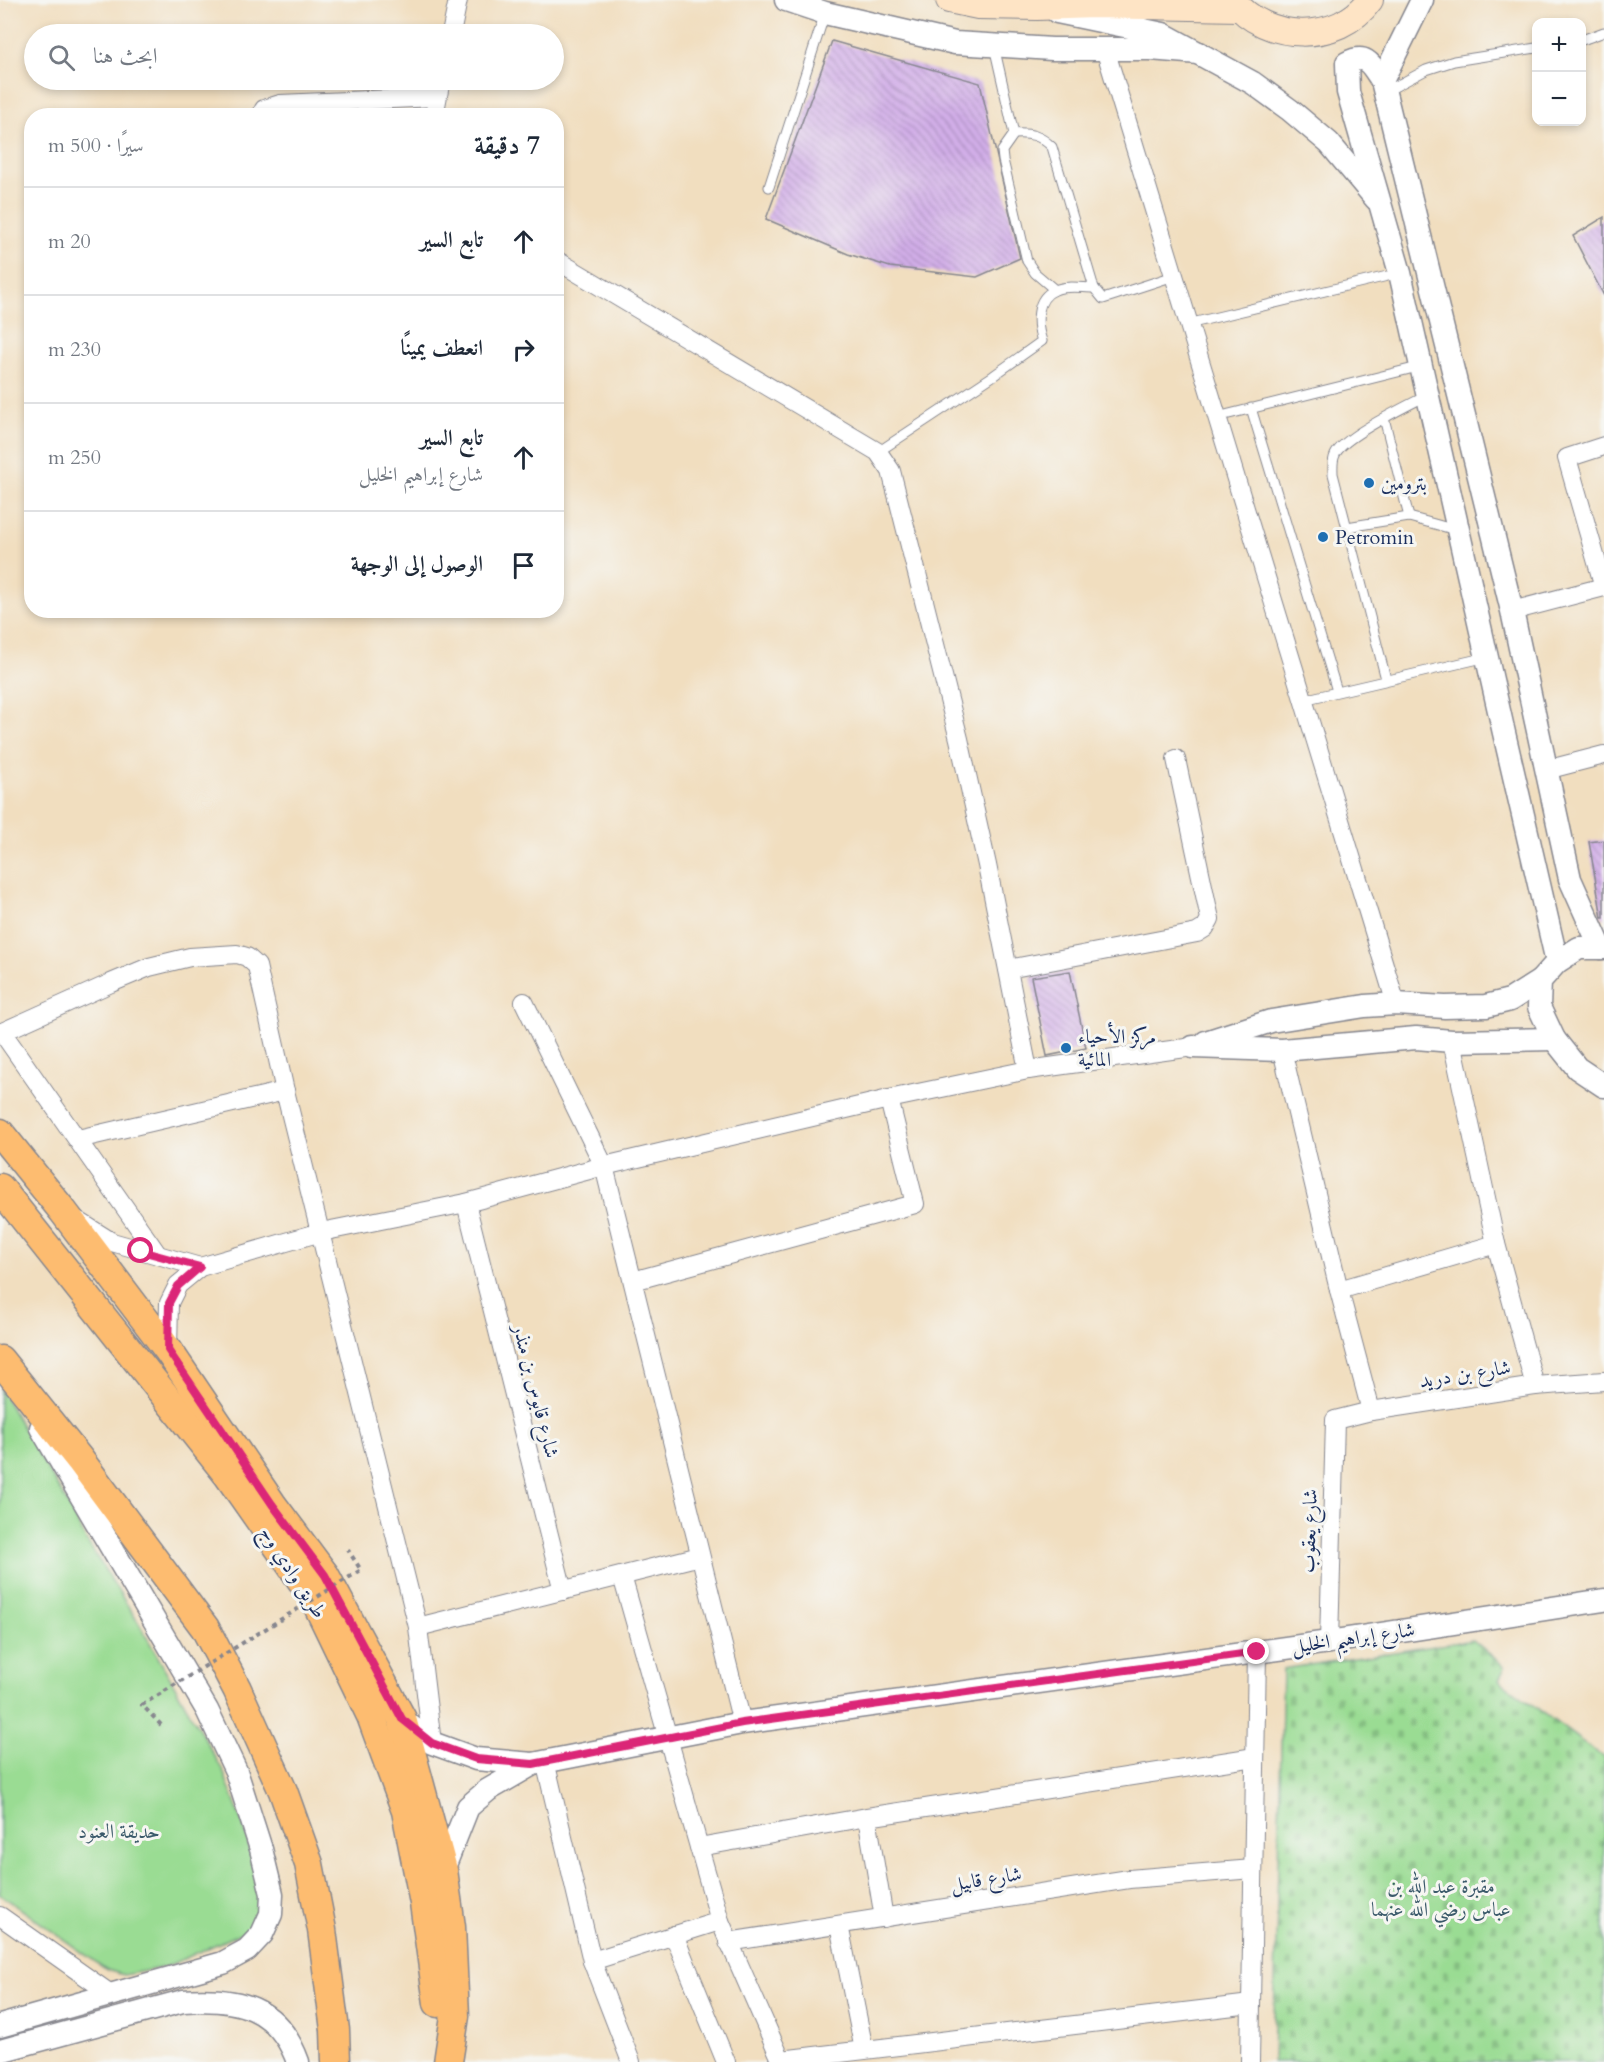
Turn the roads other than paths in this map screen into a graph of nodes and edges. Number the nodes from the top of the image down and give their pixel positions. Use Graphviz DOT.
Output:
graph roads {
  1 [pos="458,0"];
  2 [pos="786,0"];
  3 [pos="949,0"];
  4 [pos="1370,0"];
  5 [pos="1422,0"];
  6 [pos="1236,4"];
  7 [pos="1037,7"];
  8 [pos="825,13"];
  9 [pos="453,24"];
  10 [pos="1604,33"];
  11 [pos="1586,38"];
  12 [pos="994,46"];
  13 [pos="1105,49"];
  14 [pos="1532,49"];
  15 [pos="1199,54"];
  16 [pos="1383,87"];
  17 [pos="419,90"];
  18 [pos="439,90"];
  19 [pos="267,108"];
  20 [pos="435,108"];
  21 [pos="1014,134"];
  22 [pos="769,187"];
  23 [pos="1380,204"];
  24 [pos="564,265"];
  25 [pos="1400,273"];
  26 [pos="1174,276"];
  27 [pos="1094,288"];
  28 [pos="1055,290"];
  29 [pos="1188,324"];
  30 [pos="1422,366"];
  31 [pos="1428,395"];
  32 [pos="1251,408"];
  33 [pos="1217,417"];
  34 [pos="1384,418"];
  35 [pos="1604,446"];
  36 [pos="878,452"];
  37 [pos="1409,517"];
  38 [pos="1347,527"];
  39 [pos="1458,530"];
  40 [pos="1604,587"];
  41 [pos="1512,611"];
  42 [pos="1487,657"];
  43 [pos="1386,679"];
  44 [pos="1337,691"];
  45 [pos="1303,700"];
  46 [pos="1604,755"];
  47 [pos="1176,759"];
  48 [pos="1546,770"];
  49 [pos="1564,854"];
  50 [pos="1534,862"];
  51 [pos="1602,948"];
  52 [pos="1557,962"];
  53 [pos="1008,969"];
  54 [pos="1540,981"];
  55 [pos="524,1002"];
  56 [pos="1396,1004"];
  57 [pos="1,1032"];
  58 [pos="1554,1039"];
  59 [pos="1452,1041"];
  60 [pos="1193,1047"];
  61 [pos="1281,1050"];
  62 [pos="1028,1070"];
  63 [pos="1604,1087"];
  64 [pos="285,1091"];
  65 [pos="889,1100"];
  66 [pos="0,1133"];
  67 [pos="78,1139"];
  68 [pos="604,1166"];
  69 [pos="0,1188"];
  70 [pos="466,1203"];
  71 [pos="63,1211"];
  72 [pos="321,1232"];
  73 [pos="1496,1244"];
  74 [pos="158,1255"];
  75 [pos="200,1267"];
  76 [pos="633,1281"];
  77 [pos="1339,1290"];
  78 [pos="168,1350"];
  79 [pos="3,1363"];
  80 [pos="1604,1381"];
  81 [pos="1535,1386"];
  82 [pos="1371,1411"];
  83 [pos="1335,1420"];
  84 [pos="700,1556"];
  85 [pos="622,1576"];
  86 [pos="563,1591"];
  87 [pos="1604,1600"];
  88 [pos="418,1627"];
  89 [pos="1329,1642"];
  90 [pos="1257,1652"];
  91 [pos="402,1719"];
  92 [pos="742,1723"];
  93 [pos="668,1737"];
  94 [pos="432,1743"];
  95 [pos="1255,1757"];
  96 [pos="539,1762"];
  97 [pos="867,1817"];
  98 [pos="699,1846"];
  99 [pos="1253,1869"];
  100 [pos="442,1870"];
  101 [pos="0,1916"];
  102 [pos="884,1918"];
  103 [pos="720,1921"];
  104 [pos="839,1925"];
  105 [pos="674,1935"];
  106 [pos="728,1942"];
  107 [pos="592,1962"];
  108 [pos="112,1995"];
  109 [pos="1251,2004"];
  110 [pos="0,2026"];
  111 [pos="864,2050"];
  112 [pos="0,2051"];
  113 [pos="782,2061"];
  114 [pos="298,2062"];
  115 [pos="336,2062"];
  116 [pos="438,2062"];
  117 [pos="448,2062"];
  118 [pos="631,2062"];
  119 [pos="726,2062"];
  120 [pos="1250,2062"];
  1 -- 9 [label="street"];
  2 -- 8 [label="street"];
  3 -- 7 [label="main road"];
  4 -- 6 [label="main road"];
  5 -- 16 [label="street"];
  6 -- 7 [label="main road"];
  7 -- 15 [label="street"];
  8 -- 12 [label="street"];
  8 -- 22 [label="lane"];
  10 -- 11 [label="lane"];
  12 -- 13 [label="street"];
  12 -- 21 [label="lane"];
  13 -- 15 [label="street"];
  13 -- 26 [label="street"];
  14 -- 16 [label="lane"];
  15 -- 23 [label="street"];
  16 -- 23 [label="street"];
  16 -- 41 [label="street"];
  17 -- 19 [label="street"];
  18 -- 20 [label="street"];
  21 -- 27 [label="lane"];
  21 -- 28 [label="lane"];
  23 -- 25 [label="street"];
  24 -- 36 [label="street"];
  25 -- 29 [label="lane"];
  25 -- 30 [label="street"];
  26 -- 27 [label="lane"];
  26 -- 29 [label="street"];
  27 -- 28 [label="lane"];
  28 -- 36 [label="lane"];
  29 -- 33 [label="street"];
  30 -- 31 [label="street"];
  30 -- 32 [label="lane"];
  31 -- 34 [label="lane"];
  31 -- 39 [label="street"];
  32 -- 33 [label="lane"];
  32 -- 44 [label="lane"];
  33 -- 45 [label="street"];
  34 -- 37 [label="lane"];
  34 -- 38 [label="lane"];
  35 -- 40 [label="street"];
  36 -- 53 [label="street"];
  37 -- 38 [label="lane"];
  37 -- 39 [label="lane"];
  38 -- 43 [label="lane"];
  39 -- 42 [label="street"];
  40 -- 41 [label="street"];
  41 -- 48 [label="street"];
  42 -- 43 [label="lane"];
  42 -- 50 [label="street"];
  43 -- 44 [label="lane"];
  44 -- 45 [label="lane"];
  45 -- 56 [label="street"];
  46 -- 48 [label="street"];
  47 -- 53 [label="street"];
  48 -- 49 [label="street"];
  49 -- 50 [label="street"];
  49 -- 51 [label="street"];
  50 -- 52 [label="street"];
  51 -- 52 [label="street"];
  52 -- 54 [label="street"];
  53 -- 62 [label="street"];
  54 -- 56 [label="street"];
  54 -- 58 [label="street"];
  55 -- 68 [label="street"];
  56 -- 60 [label="street"];
  57 -- 64 [label="street"];
  57 -- 67 [label="street"];
  58 -- 59 [label="street"];
  58 -- 63 [label="street"];
  59 -- 61 [label="street"];
  59 -- 73 [label="street"];
  60 -- 61 [label="street"];
  60 -- 62 [label="street"];
  61 -- 77 [label="street"];
  62 -- 65 [label="street"];
  64 -- 67 [label="street"];
  64 -- 72 [label="street"];
  65 -- 68 [label="street"];
  65 -- 76 [label="street"];
  66 -- 71 [label="main road"];
  67 -- 74 [label="street"];
  68 -- 70 [label="street"];
  68 -- 76 [label="street"];
  69 -- 116 [label="main road, طريق وادي وج"];
  70 -- 72 [label="street"];
  70 -- 86 [label="street, شارع قابوس بن منذر"];
  71 -- 74 [label="street"];
  71 -- 78 [label="main road"];
  72 -- 75 [label="street"];
  72 -- 88 [label="street"];
  73 -- 77 [label="street"];
  73 -- 81 [label="street"];
  74 -- 75 [label="street"];
  75 -- 78 [label="street"];
  76 -- 84 [label="street"];
  77 -- 82 [label="street"];
  78 -- 91 [label="main road"];
  79 -- 108 [label="street"];
  79 -- 115 [label="main road"];
  80 -- 81 [label="street, شارع بن دريد"];
  81 -- 82 [label="street, شارع بن دريد"];
  82 -- 83 [label="street, شارع بن دريد"];
  83 -- 89 [label="street, شارع يعقوب"];
  84 -- 85 [label="street"];
  84 -- 92 [label="street"];
  85 -- 86 [label="street"];
  85 -- 93 [label="street"];
  86 -- 88 [label="street"];
  87 -- 89 [label="street, شارع إبراهيم الخليل"];
  88 -- 94 [label="street"];
  89 -- 90 [label="street, شارع إبراهيم الخليل"];
  90 -- 92 [label="street, شارع إبراهيم الخليل"];
  90 -- 95 [label="street"];
  91 -- 94 [label="street"];
  91 -- 100 [label="main road"];
  92 -- 93 [label="street, شارع إبراهيم الخليل"];
  93 -- 96 [label="street, شارع إبراهيم الخليل"];
  93 -- 98 [label="street"];
  94 -- 96 [label="street"];
  95 -- 97 [label="street"];
  95 -- 99 [label="street"];
  96 -- 100 [label="street"];
  96 -- 107 [label="street"];
  97 -- 98 [label="street"];
  97 -- 102 [label="street"];
  98 -- 103 [label="street"];
  99 -- 102 [label="street, شارع قابيل"];
  99 -- 109 [label="street"];
  100 -- 117 [label="main road"];
  101 -- 108 [label="street"];
  102 -- 104 [label="street, شارع قابيل"];
  103 -- 105 [label="street"];
  103 -- 106 [label="street"];
  104 -- 106 [label="street, شارع قابيل"];
  104 -- 111 [label="street"];
  105 -- 107 [label="street"];
  105 -- 119 [label="street"];
  106 -- 113 [label="street"];
  107 -- 118 [label="street"];
  108 -- 110 [label="street"];
  109 -- 111 [label="street"];
  109 -- 120 [label="street"];
  111 -- 113 [label="street"];
  112 -- 114 [label="street"];
}
